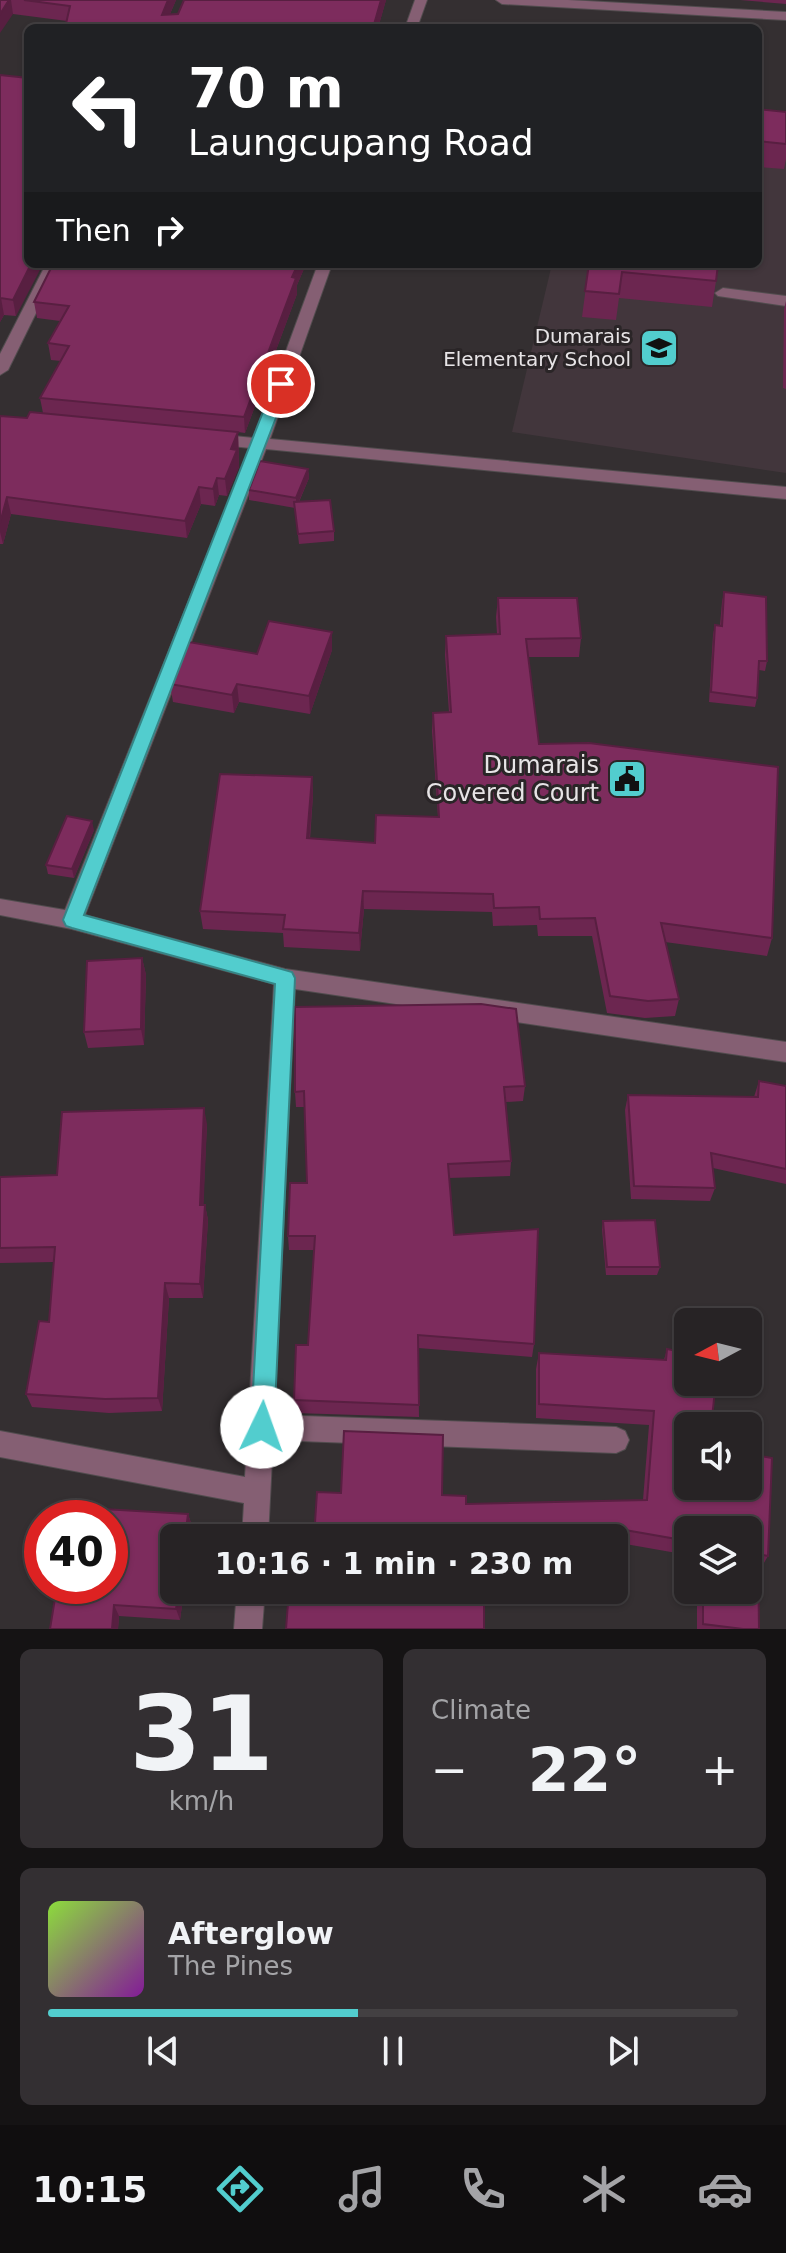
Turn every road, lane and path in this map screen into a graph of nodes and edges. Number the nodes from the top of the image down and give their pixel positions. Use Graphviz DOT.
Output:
graph roads {
  1 [pos="421,0"];
  2 [pos="502,0"];
  3 [pos="786,16"];
  4 [pos="412,24"];
  5 [pos="51,268"];
  6 [pos="324,268"];
  7 [pos="723,293"];
  8 [pos="786,301"];
  9 [pos="0,370"];
  10 [pos="198,438"];
  11 [pos="260,444"];
  12 [pos="786,493"];
  13 [pos="0,907"];
  14 [pos="72,920"];
  15 [pos="285,978"];
  16 [pos="786,1052"];
  17 [pos="262,1427"];
  18 [pos="616,1440"];
  19 [pos="0,1444"];
  20 [pos="258,1493"];
  21 [pos="256,1524"];
  22 [pos="250,1604"];
  23 [pos="248,1629"];
  1 -- 4 [label="street"];
  2 -- 3 [label="street"];
  5 -- 9 [label="street"];
  6 -- 11 [label="street"];
  7 -- 8 [label="street"];
  10 -- 11 [label="street"];
  11 -- 12 [label="street"];
  11 -- 14 [label="street"];
  13 -- 14 [label="street"];
  14 -- 15 [label="street"];
  15 -- 16 [label="street"];
  15 -- 17 [label="street"];
  17 -- 18 [label="street"];
  17 -- 20 [label="street"];
  19 -- 20 [label="street"];
  20 -- 21 [label="street"];
  22 -- 23 [label="street"];
}
